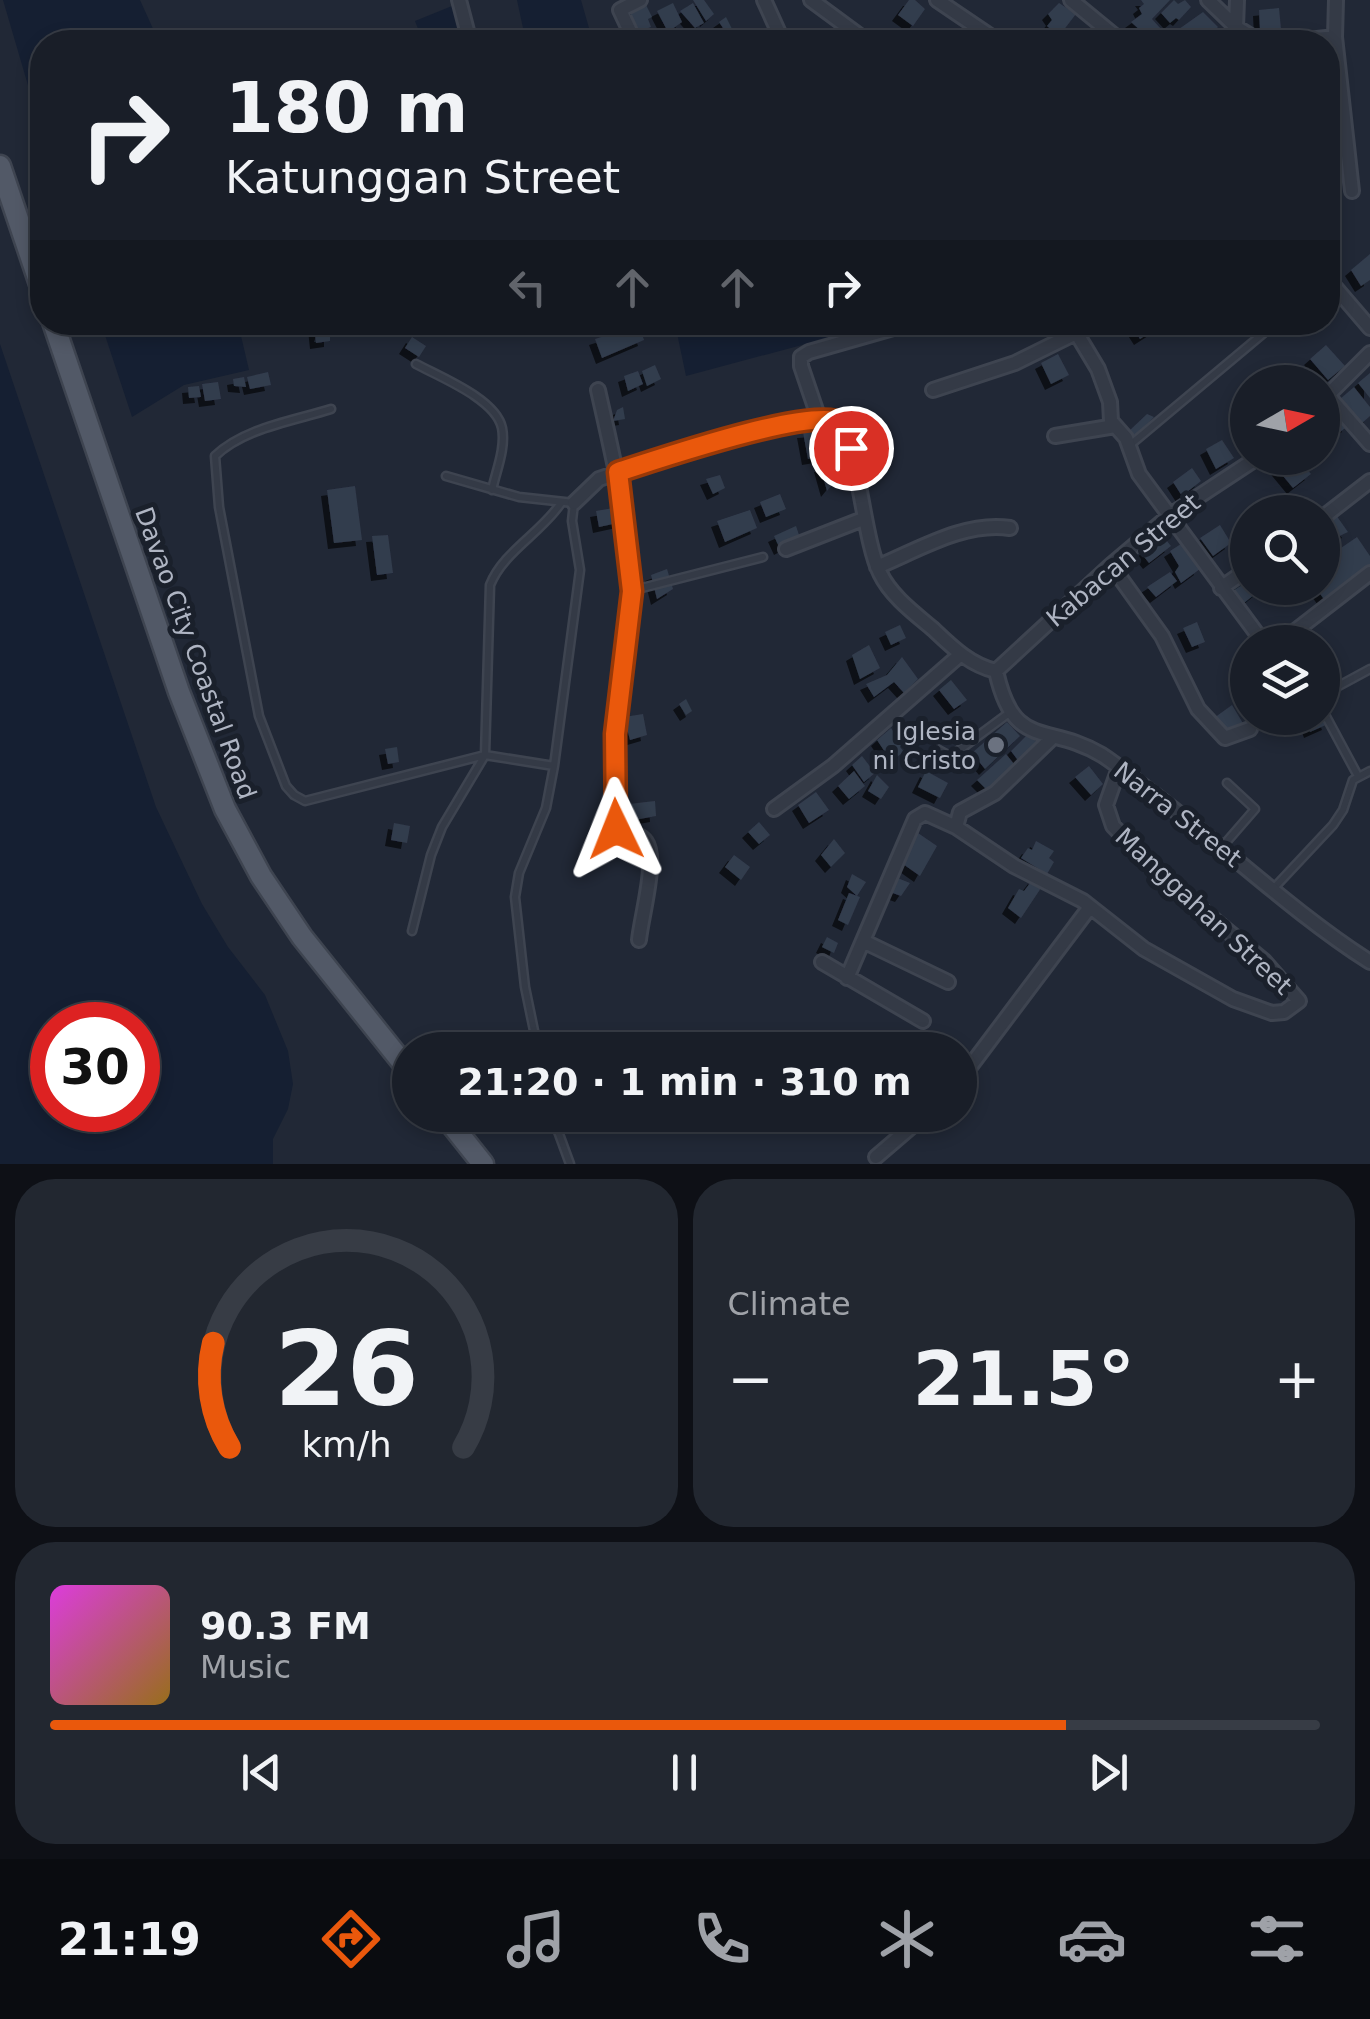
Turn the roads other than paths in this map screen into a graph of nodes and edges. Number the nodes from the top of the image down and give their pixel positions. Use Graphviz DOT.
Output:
graph roads {
  1 [pos="459,0"];
  2 [pos="640,0"];
  3 [pos="764,0"];
  4 [pos="811,0"];
  5 [pos="937,0"];
  6 [pos="1072,0"];
  7 [pos="1208,0"];
  8 [pos="1237,0"];
  9 [pos="1336,0"];
  10 [pos="1236,28"];
  11 [pos="467,30"];
  12 [pos="629,30"];
  13 [pos="778,30"];
  14 [pos="852,30"];
  15 [pos="981,30"];
  16 [pos="1108,30"];
  17 [pos="1239,30"];
  18 [pos="1336,30"];
  19 [pos="1340,76"];
  20 [pos="0,166"];
  21 [pos="1352,191"];
  22 [pos="30,255"];
  23 [pos="1340,294"];
  24 [pos="1370,328"];
  25 [pos="58,335"];
  26 [pos="868,335"];
  27 [pos="1075,335"];
  28 [pos="1078,335"];
  29 [pos="1261,335"];
  30 [pos="1370,353"];
  31 [pos="416,364"];
  32 [pos="1340,383"];
  33 [pos="598,390"];
  34 [pos="933,390"];
  35 [pos="330,409"];
  36 [pos="1340,413"];
  37 [pos="819,420"];
  38 [pos="1114,426"];
  39 [pos="1055,436"];
  40 [pos="1370,444"];
  41 [pos="1129,446"];
  42 [pos="618,472"];
  43 [pos="1231,475"];
  44 [pos="446,476"];
  45 [pos="1370,481"];
  46 [pos="492,490"];
  47 [pos="568,503"];
  48 [pos="1340,504"];
  49 [pos="1169,516"];
  50 [pos="863,519"];
  51 [pos="1010,528"];
  52 [pos="786,549"];
  53 [pos="763,557"];
  54 [pos="1111,565"];
  55 [pos="877,567"];
  56 [pos="1370,573"];
  57 [pos="1230,582"];
  58 [pos="1221,588"];
  59 [pos="632,591"];
  60 [pos="1250,625"];
  61 [pos="1303,625"];
  62 [pos="961,654"];
  63 [pos="1370,669"];
  64 [pos="996,672"];
  65 [pos="1340,685"];
  66 [pos="1009,713"];
  67 [pos="1234,735"];
  68 [pos="1336,735"];
  69 [pos="1053,737"];
  70 [pos="936,750"];
  71 [pos="485,755"];
  72 [pos="554,766"];
  73 [pos="1120,768"];
  74 [pos="1370,771"];
  75 [pos="1358,776"];
  76 [pos="1227,783"];
  77 [pos="774,809"];
  78 [pos="956,827"];
  79 [pos="1222,846"];
  80 [pos="1272,890"];
  81 [pos="1090,907"];
  82 [pos="412,931"];
  83 [pos="639,940"];
  84 [pos="863,941"];
  85 [pos="822,962"];
  86 [pos="1370,962"];
  87 [pos="847,978"];
  88 [pos="948,982"];
  89 [pos="923,1022"];
  90 [pos="534,1032"];
  91 [pos="392,1050"];
  92 [pos="977,1057"];
  93 [pos="457,1132"];
  94 [pos="558,1132"];
  95 [pos="905,1132"];
  96 [pos="876,1157"];
  97 [pos="482,1164"];
  98 [pos="570,1164"];
  1 -- 11 [label="street"];
  2 -- 12 [label="street"];
  3 -- 13 [label="street"];
  4 -- 14 [label="street"];
  5 -- 15 [label="street"];
  6 -- 16 [label="street"];
  7 -- 10 [label="street"];
  8 -- 10 [label="street"];
  9 -- 18 [label="street"];
  10 -- 17 [label="street"];
  19 -- 21 [label="street"];
  20 -- 22 [label="main road"];
  23 -- 24 [label="street"];
  25 -- 91 [label="main road, Davao City Coastal Road"];
  26 -- 37 [label="street"];
  27 -- 34 [label="street"];
  28 -- 38 [label="street"];
  29 -- 41 [label="lane"];
  30 -- 32 [label="street"];
  31 -- 46 [label="lane"];
  33 -- 42 [label="street"];
  35 -- 71 [label="lane"];
  36 -- 40 [label="street"];
  37 -- 42 [label="street"];
  37 -- 50 [label="street"];
  38 -- 39 [label="street"];
  38 -- 41 [label="street"];
  41 -- 49 [label="street"];
  42 -- 47 [label="street"];
  42 -- 59 [label="street"];
  43 -- 49 [label="street, Kabacan Street"];
  44 -- 46 [label="lane"];
  45 -- 48 [label="street"];
  46 -- 47 [label="lane"];
  47 -- 71 [label="lane"];
  47 -- 72 [label="lane"];
  49 -- 54 [label="street, Kabacan Street"];
  49 -- 58 [label="street"];
  50 -- 52 [label="street"];
  50 -- 55 [label="street"];
  51 -- 55 [label="street"];
  53 -- 59 [label="lane"];
  54 -- 64 [label="street, Kabacan Street"];
  54 -- 67 [label="street"];
  55 -- 62 [label="street"];
  56 -- 61 [label="street"];
  57 -- 58 [label="street"];
  58 -- 60 [label="street"];
  59 -- 83 [label="street"];
  62 -- 64 [label="street"];
  62 -- 77 [label="street"];
  63 -- 65 [label="lane"];
  64 -- 66 [label="street"];
  66 -- 69 [label="street, Narra Street"];
  66 -- 70 [label="lane"];
  68 -- 75 [label="lane"];
  69 -- 73 [label="street, Narra Street"];
  69 -- 78 [label="street"];
  71 -- 72 [label="lane"];
  71 -- 82 [label="lane"];
  72 -- 90 [label="lane"];
  73 -- 79 [label="street, Narra Street"];
  73 -- 81 [label="street, Manggahan Street"];
  74 -- 75 [label="lane"];
  75 -- 80 [label="lane"];
  76 -- 79 [label="lane"];
  78 -- 81 [label="street, Manggahan Street"];
  78 -- 84 [label="street"];
  79 -- 80 [label="street, Narra Street"];
  80 -- 86 [label="street, Narra Street"];
  81 -- 92 [label="street"];
  84 -- 87 [label="street"];
  84 -- 88 [label="street"];
  85 -- 87 [label="street"];
  87 -- 89 [label="street"];
  93 -- 97 [label="main road"];
  94 -- 98 [label="lane"];
  95 -- 96 [label="street"];
}
